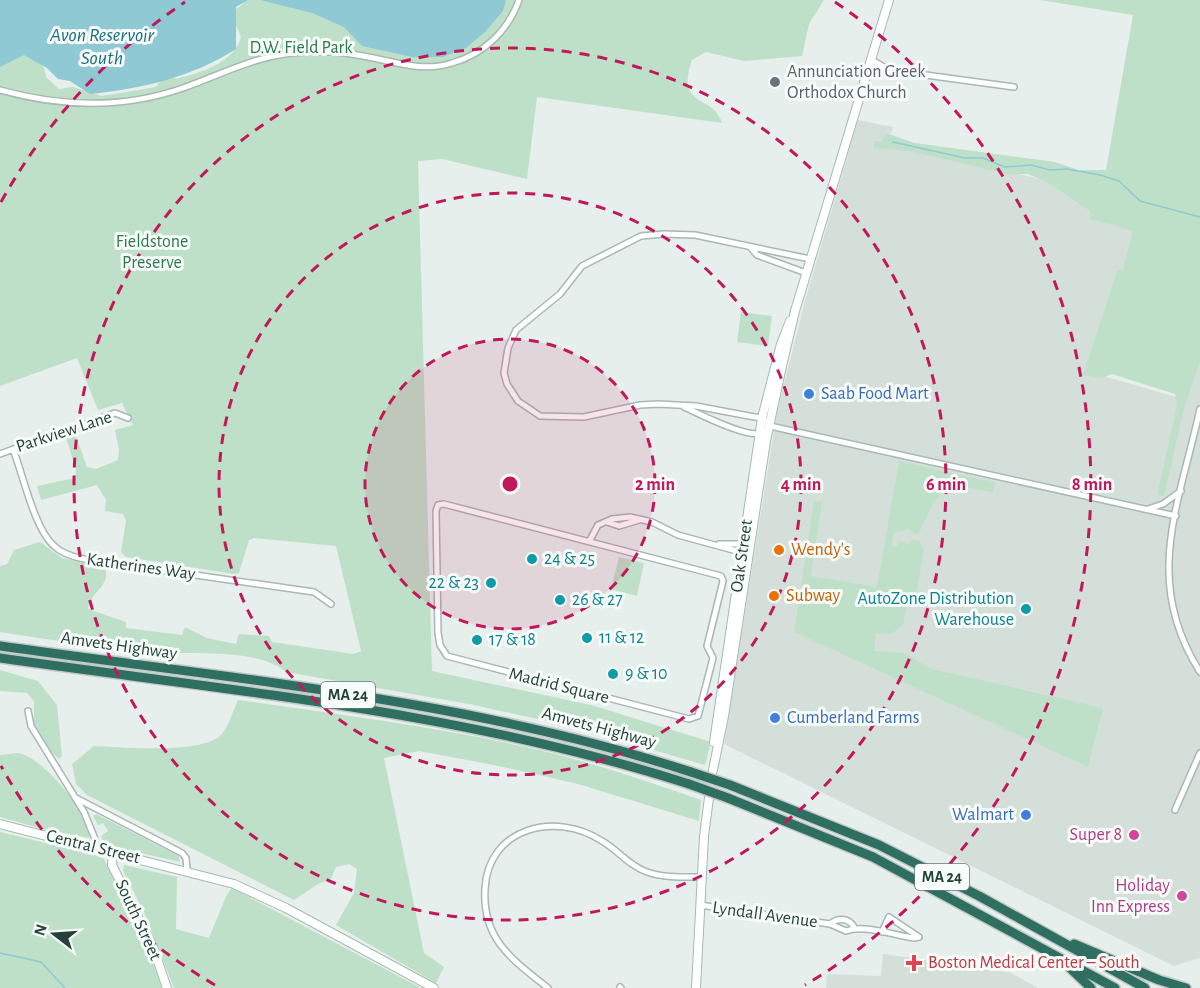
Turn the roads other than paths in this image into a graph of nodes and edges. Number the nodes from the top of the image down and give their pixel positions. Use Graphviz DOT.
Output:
graph roads {
  1 [pos="519,0"];
  2 [pos="889,0"];
  3 [pos="869,58"];
  4 [pos="889,70"];
  5 [pos="864,75"];
  6 [pos="1014,87"];
  7 [pos="0,90"];
  8 [pos="751,248"];
  9 [pos="810,260"];
  10 [pos="806,273"];
  11 [pos="795,311"];
  12 [pos="682,406"];
  13 [pos="1200,409"];
  14 [pos="128,418"];
  15 [pos="762,418"];
  16 [pos="770,426"];
  17 [pos="759,435"];
  18 [pos="13,449"];
  19 [pos="0,454"];
  20 [pos="1182,489"];
  21 [pos="1144,509"];
  22 [pos="1176,516"];
  23 [pos="590,540"];
  24 [pos="746,549"];
  25 [pos="332,604"];
  26 [pos="0,646"];
  27 [pos="0,658"];
  28 [pos="1200,672"];
  29 [pos="28,711"];
  30 [pos="1200,753"];
  31 [pos="75,798"];
  32 [pos="1175,810"];
  33 [pos="102,811"];
  34 [pos="88,820"];
  35 [pos="0,824"];
  36 [pos="95,848"];
  37 [pos="113,852"];
  38 [pos="187,870"];
  39 [pos="702,878"];
  40 [pos="700,905"];
  41 [pos="830,924"];
  42 [pos="854,927"];
  43 [pos="882,932"];
  44 [pos="1047,934"];
  45 [pos="1059,959"];
  46 [pos="167,988"];
  47 [pos="434,988"];
  48 [pos="548,988"];
  49 [pos="696,988"];
  50 [pos="1091,988"];
  51 [pos="1115,988"];
  52 [pos="1145,988"];
  53 [pos="1186,988"];
  1 -- 7 [label="street"];
  2 -- 3 [label="main road, Oak Street"];
  3 -- 4 [label="street"];
  3 -- 5 [label="main road, Oak Street"];
  4 -- 5 [label="street"];
  4 -- 6 [label="street"];
  5 -- 9 [label="main road, Oak Street"];
  8 -- 9 [label="street"];
  8 -- 10 [label="street"];
  8 -- 12 [label="street"];
  9 -- 10 [label="main road, Oak Street"];
  10 -- 11 [label="main road, Oak Street"];
  11 -- 15 [label="main road, Oak Street"];
  11 -- 16 [label="main road, Oak Street"];
  12 -- 15 [label="street"];
  12 -- 17 [label="street"];
  13 -- 20 [label="street"];
  14 -- 18 [label="street, Parkview Lane"];
  15 -- 16 [label="street"];
  15 -- 17 [label="main road, Oak Street"];
  16 -- 17 [label="street"];
  16 -- 21 [label="street"];
  16 -- 24 [label="main road, Oak Street"];
  17 -- 24 [label="main road, Oak Street"];
  18 -- 19 [label="street, Parkview Lane"];
  18 -- 25 [label="street, Katherines Way"];
  20 -- 21 [label="street"];
  20 -- 22 [label="street"];
  21 -- 22 [label="street"];
  22 -- 28 [label="street"];
  23 -- 23 [label="street, Madrid Square"];
  23 -- 24 [label="street"];
  24 -- 39 [label="main road, Oak Street"];
  26 -- 44 [label="highway, Amvets Highway / MA 24, bridge"];
  27 -- 45 [label="highway, Amvets Highway / MA 24, bridge"];
  29 -- 31 [label="street"];
  30 -- 32 [label="street"];
  31 -- 33 [label="street"];
  31 -- 34 [label="street"];
  33 -- 34 [label="street"];
  33 -- 38 [label="street"];
  34 -- 36 [label="street"];
  35 -- 36 [label="main road, Central Street"];
  36 -- 37 [label="main road, Central Street"];
  37 -- 38 [label="main road, Central Street"];
  37 -- 46 [label="main road, South Street"];
  38 -- 47 [label="main road, Central Street"];
  39 -- 40 [label="main road, Oak Street"];
  39 -- 48 [label="street"];
  40 -- 41 [label="street, Lyndall Avenue"];
  40 -- 49 [label="main road, Oak Street"];
  41 -- 42 [label="street, Lyndall Avenue"];
  41 -- 42 [label="street, Lyndall Avenue"];
  42 -- 43 [label="street, Lyndall Avenue"];
  43 -- 43 [label="street, Lyndall Avenue"];
  44 -- 52 [label="highway, Amvets Highway / MA 24"];
  44 -- 53 [label="highway"];
  45 -- 50 [label="highway"];
  45 -- 51 [label="highway, Amvets Highway / MA 24"];
}
